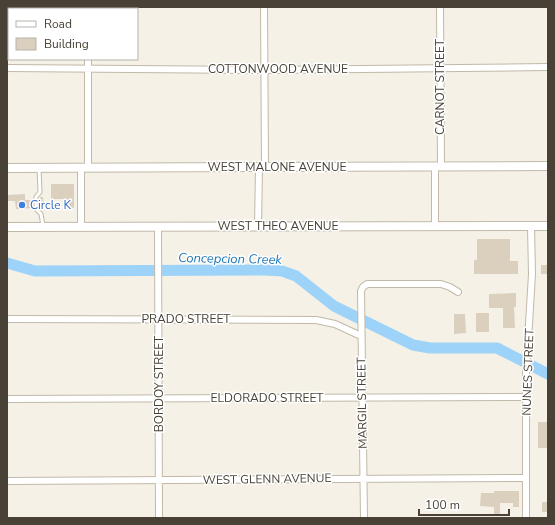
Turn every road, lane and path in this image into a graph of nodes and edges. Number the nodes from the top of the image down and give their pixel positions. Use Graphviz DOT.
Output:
graph roads {
  1 [pos="264,7"];
  2 [pos="440,7"];
  3 [pos="88,60"];
  4 [pos="440,67"];
  5 [pos="548,67"];
  6 [pos="7,68"];
  7 [pos="88,69"];
  8 [pos="264,70"];
  9 [pos="548,166"];
  10 [pos="262,167"];
  11 [pos="438,167"];
  12 [pos="7,168"];
  13 [pos="39,168"];
  14 [pos="85,168"];
  15 [pos="258,226"];
  16 [pos="435,226"];
  17 [pos="532,226"];
  18 [pos="548,226"];
  19 [pos="7,227"];
  20 [pos="43,227"];
  21 [pos="81,227"];
  22 [pos="158,227"];
  23 [pos="458,292"];
  24 [pos="7,319"];
  25 [pos="159,319"];
  26 [pos="361,333"];
  27 [pos="362,397"];
  28 [pos="526,397"];
  29 [pos="7,399"];
  30 [pos="159,399"];
  31 [pos="363,478"];
  32 [pos="526,478"];
  33 [pos="7,481"];
  34 [pos="159,481"];
  35 [pos="159,518"];
  36 [pos="364,518"];
  37 [pos="526,518"];
  1 -- 8 [label="street"];
  2 -- 4 [label="street, CARNOT STREET"];
  3 -- 7 [label="street"];
  4 -- 5 [label="street, COTTONWOOD AVENUE"];
  4 -- 8 [label="street, COTTONWOOD AVENUE"];
  4 -- 11 [label="street, CARNOT STREET"];
  6 -- 7 [label="street, COTTONWOOD AVENUE"];
  7 -- 8 [label="street, COTTONWOOD AVENUE"];
  7 -- 14 [label="street"];
  8 -- 10 [label="street"];
  9 -- 11 [label="street, WEST MALONE AVENUE"];
  10 -- 11 [label="street, WEST MALONE AVENUE"];
  10 -- 14 [label="street, WEST MALONE AVENUE"];
  10 -- 15 [label="street"];
  11 -- 16 [label="street, CARNOT STREET"];
  12 -- 13 [label="street, WEST MALONE AVENUE"];
  13 -- 14 [label="street, WEST MALONE AVENUE"];
  13 -- 20 [label="lane"];
  14 -- 21 [label="street"];
  15 -- 16 [label="street, WEST THEO AVENUE"];
  15 -- 22 [label="street, WEST THEO AVENUE"];
  16 -- 17 [label="street, WEST THEO AVENUE"];
  17 -- 18 [label="street, WEST THEO AVENUE"];
  17 -- 28 [label="street, NUNES STREET"];
  19 -- 20 [label="street, WEST THEO AVENUE"];
  20 -- 21 [label="street, WEST THEO AVENUE"];
  21 -- 22 [label="street, WEST THEO AVENUE"];
  22 -- 25 [label="street, BORDOY STREET"];
  23 -- 26 [label="street, MARGIL STREET"];
  24 -- 25 [label="street, PRADO STREET"];
  25 -- 26 [label="street, PRADO STREET"];
  25 -- 30 [label="street, BORDOY STREET"];
  26 -- 27 [label="street, MARGIL STREET"];
  27 -- 28 [label="street, ELDORADO STREET"];
  27 -- 30 [label="street, ELDORADO STREET"];
  27 -- 31 [label="street, MARGIL STREET"];
  28 -- 32 [label="street, NUNES STREET"];
  29 -- 30 [label="street, ELDORADO STREET"];
  30 -- 34 [label="street, BORDOY STREET"];
  31 -- 32 [label="street, WEST GLENN AVENUE"];
  31 -- 34 [label="street, WEST GLENN AVENUE"];
  31 -- 36 [label="street, MARGIL STREET"];
  32 -- 37 [label="street, NUNES STREET"];
  33 -- 34 [label="street, WEST GLENN AVENUE"];
  34 -- 35 [label="street, BORDOY STREET"];
}
